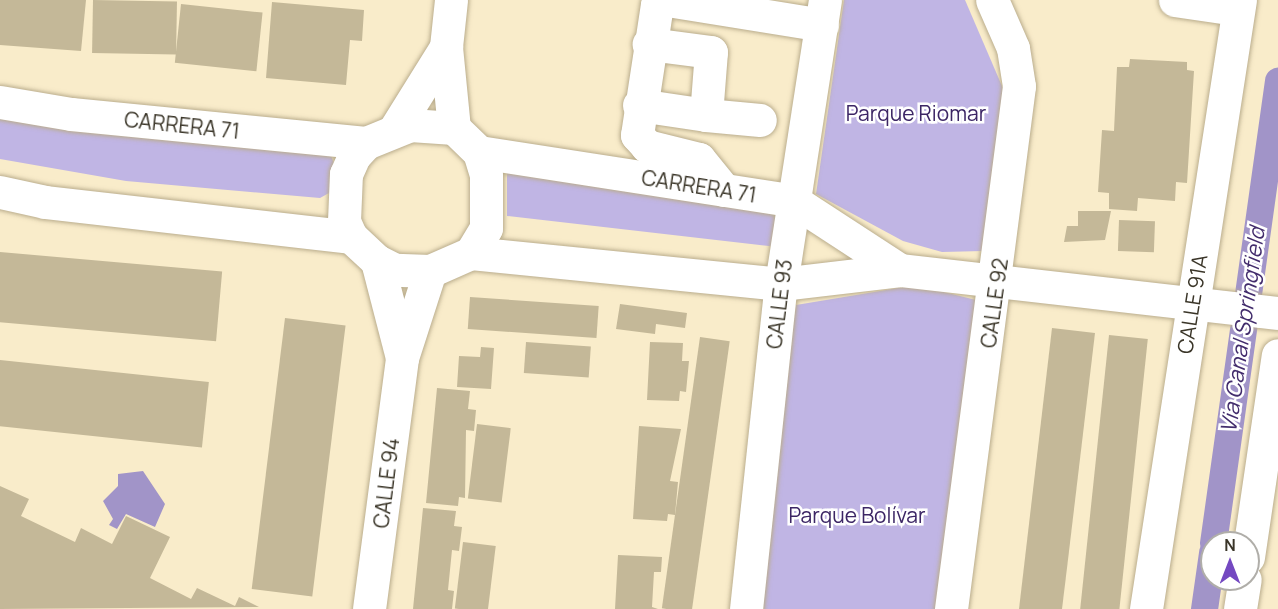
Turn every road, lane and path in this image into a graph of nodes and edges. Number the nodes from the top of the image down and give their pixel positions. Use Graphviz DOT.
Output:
graph roads {
  1 [pos="451,0"];
  2 [pos="992,0"];
  3 [pos="1175,0"];
  4 [pos="1238,4"];
  5 [pos="824,12"];
  6 [pos="649,44"];
  7 [pos="446,47"];
  8 [pos="0,102"];
  9 [pos="639,105"];
  10 [pos="706,115"];
  11 [pos="760,120"];
  12 [pos="454,128"];
  13 [pos="380,136"];
  14 [pos="479,152"];
  15 [pos="724,190"];
  16 [pos="0,192"];
  17 [pos="794,201"];
  18 [pos="351,237"];
  19 [pos="471,253"];
  20 [pos="377,261"];
  21 [pos="900,270"];
  22 [pos="430,271"];
  23 [pos="781,284"];
  24 [pos="997,284"];
  25 [pos="1203,304"];
  26 [pos="1271,312"];
  27 [pos="1278,355"];
  28 [pos="402,358"];
  29 [pos="1252,531"];
  30 [pos="1243,591"];
  31 [pos="369,609"];
  32 [pos="746,609"];
  33 [pos="951,609"];
  34 [pos="1146,609"];
  35 [pos="1240,609"];
  1 -- 7 [label="street"];
  2 -- 24 [label="street, CALLE 92"];
  3 -- 4 [label="street"];
  4 -- 25 [label="street, CALLE 91A"];
  5 -- 6 [label="street"];
  5 -- 17 [label="street, CALLE 93"];
  6 -- 9 [label="street"];
  6 -- 10 [label="street"];
  7 -- 12 [label="street"];
  7 -- 13 [label="street"];
  8 -- 13 [label="street, CARRERA 71"];
  9 -- 10 [label="street"];
  9 -- 15 [label="street"];
  10 -- 11 [label="street"];
  12 -- 13 [label="street"];
  12 -- 14 [label="street"];
  13 -- 18 [label="street"];
  14 -- 15 [label="street, CARRERA 71"];
  14 -- 19 [label="street"];
  15 -- 17 [label="street, CARRERA 71"];
  16 -- 18 [label="street"];
  17 -- 21 [label="street, CARRERA 71"];
  17 -- 23 [label="street, CALLE 93"];
  18 -- 20 [label="street"];
  19 -- 22 [label="street"];
  19 -- 23 [label="street, CARRERA 71"];
  20 -- 22 [label="street"];
  20 -- 28 [label="street, CALLE 94"];
  21 -- 23 [label="street, CARRERA 71"];
  21 -- 24 [label="street, CARRERA 71"];
  22 -- 28 [label="street, CALLE 94"];
  23 -- 32 [label="street, CALLE 93"];
  24 -- 25 [label="street, CARRERA 71"];
  24 -- 33 [label="street, CALLE 92"];
  25 -- 26 [label="street, CARRERA 71"];
  25 -- 34 [label="street, CALLE 91A"];
  27 -- 29 [label="street"];
  28 -- 31 [label="street, CALLE 94"];
  30 -- 35 [label="street"];
}
